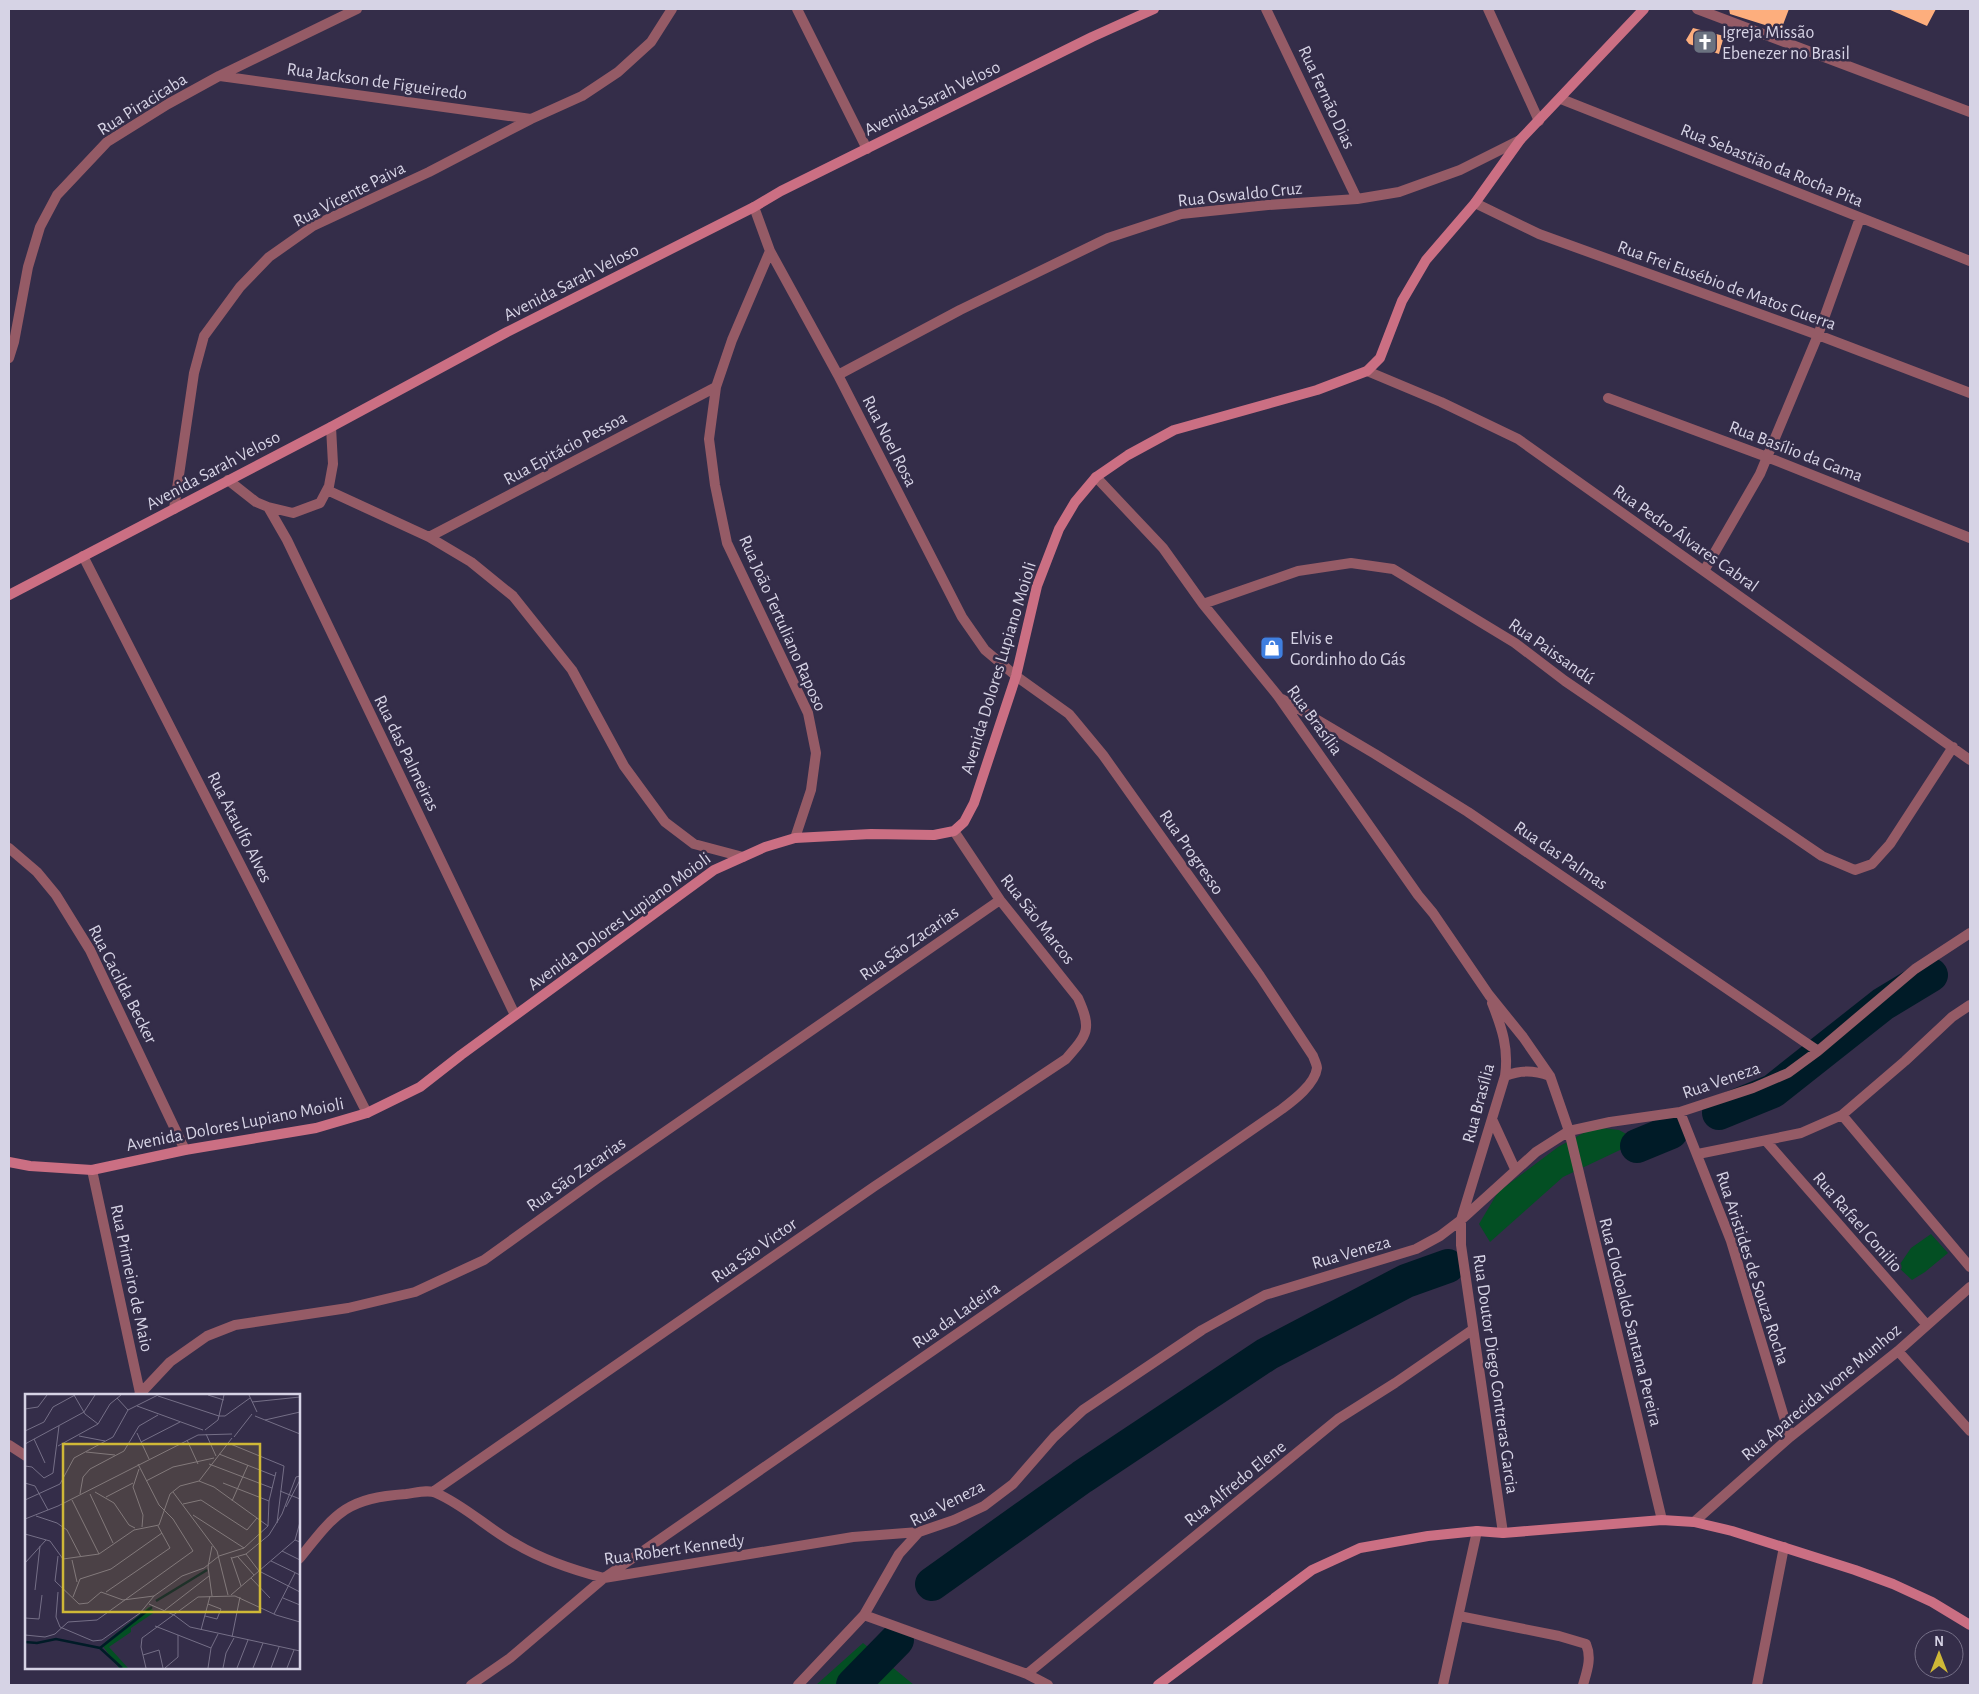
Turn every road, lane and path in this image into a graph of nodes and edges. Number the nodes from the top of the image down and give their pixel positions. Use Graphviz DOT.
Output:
graph roads {
  1 [pos="357,9"];
  2 [pos="672,9"];
  3 [pos="797,9"];
  4 [pos="1154,9"];
  5 [pos="1266,9"];
  6 [pos="1488,9"];
  7 [pos="1644,9"];
  8 [pos="1697,9"];
  9 [pos="219,76"];
  10 [pos="1561,99"];
  11 [pos="1970,112"];
  12 [pos="531,118"];
  13 [pos="1538,121"];
  14 [pos="1520,140"];
  15 [pos="867,149"];
  16 [pos="1357,200"];
  17 [pos="1475,203"];
  18 [pos="754,207"];
  19 [pos="1860,218"];
  20 [pos="770,251"];
  21 [pos="1970,261"];
  22 [pos="1818,335"];
  23 [pos="9,358"];
  24 [pos="1367,371"];
  25 [pos="838,375"];
  26 [pos="716,388"];
  27 [pos="1970,393"];
  28 [pos="1608,398"];
  29 [pos="332,427"];
  30 [pos="1767,457"];
  31 [pos="1096,477"];
  32 [pos="228,480"];
  33 [pos="327,490"];
  34 [pos="268,507"];
  35 [pos="174,509"];
  36 [pos="429,537"];
  37 [pos="1970,538"];
  38 [pos="83,556"];
  39 [pos="1704,572"];
  40 [pos="9,595"];
  41 [pos="1203,604"];
  42 [pos="1016,676"];
  43 [pos="1278,696"];
  44 [pos="1954,748"];
  45 [pos="1970,760"];
  46 [pos="954,831"];
  47 [pos="795,838"];
  48 [pos="9,848"];
  49 [pos="743,857"];
  50 [pos="1000,900"];
  51 [pos="1970,933"];
  52 [pos="1489,995"];
  53 [pos="1970,1004"];
  54 [pos="515,1016"];
  55 [pos="1087,1030"];
  56 [pos="1818,1051"];
  57 [pos="1317,1068"];
  58 [pos="1505,1076"];
  59 [pos="1550,1076"];
  60 [pos="1680,1112"];
  61 [pos="367,1113"];
  62 [pos="1842,1115"];
  63 [pos="1492,1119"];
  64 [pos="1569,1131"];
  65 [pos="1766,1141"];
  66 [pos="185,1150"];
  67 [pos="1698,1154"];
  68 [pos="9,1162"];
  69 [pos="1515,1169"];
  70 [pos="92,1170"];
  71 [pos="1461,1220"];
  72 [pos="1970,1267"];
  73 [pos="1970,1287"];
  74 [pos="1926,1324"];
  75 [pos="1472,1330"];
  76 [pos="1898,1351"];
  77 [pos="139,1394"];
  78 [pos="1970,1432"];
  79 [pos="1790,1437"];
  80 [pos="9,1445"];
  81 [pos="25,1455"];
  82 [pos="434,1491"];
  83 [pos="1662,1520"];
  84 [pos="1694,1522"];
  85 [pos="1478,1531"];
  86 [pos="919,1532"];
  87 [pos="1504,1532"];
  88 [pos="1784,1547"];
  89 [pos="300,1558"];
  90 [pos="604,1578"];
  91 [pos="864,1615"];
  92 [pos="1459,1616"];
  93 [pos="1970,1625"];
  94 [pos="1027,1674"];
  95 [pos="471,1685"];
  96 [pos="798,1685"];
  97 [pos="1048,1685"];
  98 [pos="1158,1685"];
  99 [pos="1442,1685"];
  100 [pos="1583,1685"];
  101 [pos="1757,1685"];
  1 -- 9 [label="street, Rua Piracicaba"];
  2 -- 12 [label="street, Rua Vicente Paiva"];
  3 -- 15 [label="street"];
  4 -- 15 [label="main road, Avenida Sarah Veloso"];
  5 -- 16 [label="street, Rua Fernão Dias"];
  6 -- 13 [label="street"];
  7 -- 10 [label="main road"];
  8 -- 11 [label="street"];
  9 -- 12 [label="street, Rua Jackson de Figueiredo"];
  9 -- 23 [label="street, Rua Piracicaba"];
  10 -- 13 [label="main road"];
  10 -- 19 [label="street, Rua Sebastião da Rocha Pita"];
  12 -- 35 [label="street, Rua Vicente Paiva"];
  13 -- 14 [label="main road"];
  14 -- 16 [label="street, Rua Oswaldo Cruz"];
  14 -- 17 [label="main road"];
  15 -- 18 [label="main road, Avenida Sarah Veloso"];
  16 -- 25 [label="street, Rua Oswaldo Cruz"];
  17 -- 22 [label="street, Rua Frei Eusébio de Matos Guerra"];
  17 -- 24 [label="main road"];
  18 -- 20 [label="street, Rua Noel Rosa"];
  18 -- 29 [label="main road, Avenida Sarah Veloso"];
  19 -- 21 [label="street, Rua Sebastião da Rocha Pita"];
  19 -- 22 [label="street"];
  20 -- 25 [label="street, Rua Noel Rosa"];
  20 -- 26 [label="street, Rua João Tertuliano Raposo"];
  22 -- 27 [label="street, Rua Frei Eusébio de Matos Guerra"];
  22 -- 30 [label="street"];
  24 -- 31 [label="main road, Avenida Dolores Lupiano Moioli"];
  24 -- 39 [label="street, Rua Pedro Álvares Cabral"];
  25 -- 42 [label="street, Rua Noel Rosa"];
  26 -- 36 [label="street, Rua Epitácio Pessoa"];
  26 -- 47 [label="street, Rua João Tertuliano Raposo"];
  28 -- 30 [label="street, Rua Basílio da Gama"];
  29 -- 32 [label="main road, Avenida Sarah Veloso"];
  29 -- 33 [label="street"];
  30 -- 37 [label="street, Rua Basílio da Gama"];
  30 -- 39 [label="street"];
  31 -- 41 [label="street, Rua Brasília"];
  31 -- 42 [label="main road, Avenida Dolores Lupiano Moioli"];
  32 -- 34 [label="street"];
  32 -- 35 [label="main road, Avenida Sarah Veloso"];
  33 -- 34 [label="street"];
  33 -- 36 [label="street"];
  34 -- 54 [label="street, Rua das Palmeiras"];
  35 -- 38 [label="main road, Avenida Sarah Veloso"];
  36 -- 49 [label="street"];
  38 -- 40 [label="main road, Avenida Sarah Veloso"];
  38 -- 61 [label="street, Rua Ataulfo Alves"];
  39 -- 44 [label="street, Rua Pedro Álvares Cabral"];
  41 -- 43 [label="street, Rua Brasília"];
  41 -- 44 [label="street, Rua Paissandú"];
  42 -- 46 [label="main road, Avenida Dolores Lupiano Moioli"];
  42 -- 57 [label="street, Rua Progresso"];
  43 -- 52 [label="street, Rua Brasília"];
  43 -- 56 [label="street, Rua das Palmas"];
  44 -- 45 [label="street, Rua Pedro Álvares Cabral"];
  46 -- 47 [label="main road, Avenida Dolores Lupiano Moioli"];
  46 -- 50 [label="street, Rua São Marcos"];
  47 -- 49 [label="main road, Avenida Dolores Lupiano Moioli"];
  48 -- 66 [label="street, Rua Cacilda Becker"];
  49 -- 54 [label="main road, Avenida Dolores Lupiano Moioli"];
  50 -- 55 [label="street, Rua São Marcos"];
  50 -- 77 [label="street, Rua São Zacarias"];
  51 -- 56 [label="street, Rua Veneza"];
  52 -- 58 [label="street, Rua Brasília"];
  52 -- 59 [label="street, Rua Brasília"];
  53 -- 62 [label="street"];
  54 -- 61 [label="main road, Avenida Dolores Lupiano Moioli"];
  55 -- 82 [label="street, Rua São Victor"];
  56 -- 60 [label="street, Rua Veneza"];
  57 -- 90 [label="street, Rua da Ladeira"];
  58 -- 59 [label="street"];
  58 -- 63 [label="street, Rua Brasília"];
  59 -- 64 [label="street, Rua Brasília"];
  60 -- 64 [label="street, Rua Veneza"];
  60 -- 67 [label="street, Rua Aristides de Souza Rocha"];
  61 -- 66 [label="main road, Avenida Dolores Lupiano Moioli"];
  62 -- 65 [label="street"];
  62 -- 72 [label="street"];
  63 -- 69 [label="street"];
  63 -- 71 [label="street, Rua Brasília"];
  64 -- 69 [label="street, Rua Veneza"];
  64 -- 83 [label="street, Rua Clodoaldo Santana Pereira"];
  65 -- 67 [label="street"];
  65 -- 74 [label="street, Rua Rafael Conilio"];
  66 -- 70 [label="main road, Avenida Dolores Lupiano Moioli"];
  67 -- 79 [label="street, Rua Aristides de Souza Rocha"];
  68 -- 70 [label="main road, Avenida Dolores Lupiano Moioli"];
  69 -- 71 [label="street, Rua Veneza"];
  70 -- 77 [label="street, Rua Primeiro de Maio"];
  71 -- 75 [label="street, Rua Doutor Diego Contreras Garcia"];
  71 -- 86 [label="street, Rua Veneza"];
  73 -- 74 [label="street, Rua Aparecida Ivone Munhoz"];
  74 -- 76 [label="street, Rua Aparecida Ivone Munhoz"];
  75 -- 87 [label="street, Rua Doutor Diego Contreras Garcia"];
  75 -- 94 [label="street, Rua Alfredo Elene"];
  76 -- 78 [label="street"];
  76 -- 79 [label="street, Rua Aparecida Ivone Munhoz"];
  79 -- 84 [label="street, Rua Aparecida Ivone Munhoz"];
  80 -- 81 [label="street"];
  82 -- 89 [label="street"];
  82 -- 90 [label="street, Rua Robert Kennedy"];
  83 -- 84 [label="main road"];
  83 -- 87 [label="main road"];
  84 -- 88 [label="main road"];
  85 -- 87 [label="main road"];
  85 -- 92 [label="street"];
  85 -- 98 [label="main road"];
  86 -- 90 [label="street, Rua Robert Kennedy"];
  86 -- 91 [label="street, Rua Veneza"];
  88 -- 93 [label="main road"];
  88 -- 101 [label="street"];
  90 -- 95 [label="street, Rua da Ladeira"];
  91 -- 94 [label="street"];
  91 -- 96 [label="street, Rua Veneza"];
  92 -- 99 [label="street"];
  92 -- 100 [label="street"];
  94 -- 97 [label="street"];
}
